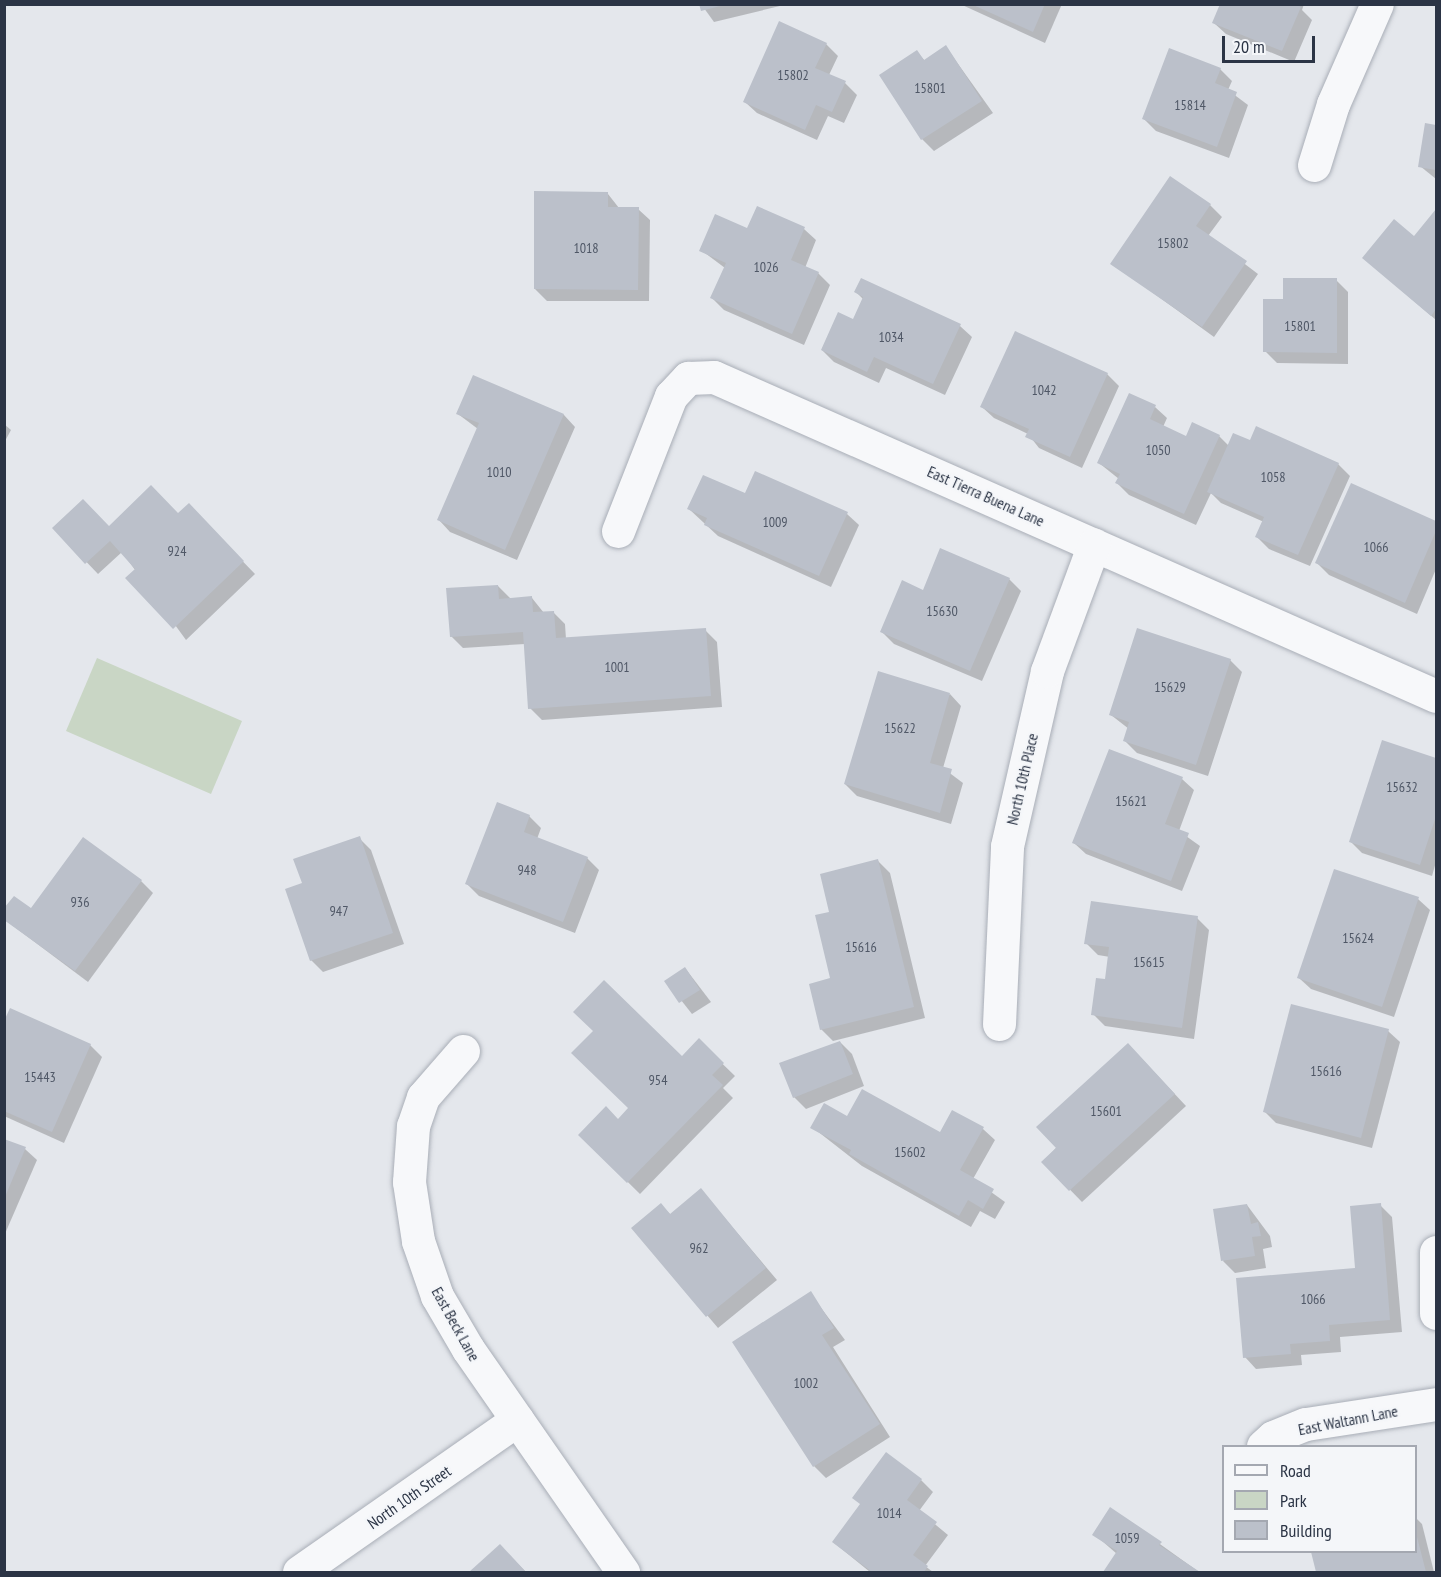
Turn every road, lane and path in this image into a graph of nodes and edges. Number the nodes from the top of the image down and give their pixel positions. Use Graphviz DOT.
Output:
graph roads {
  1 [pos="1377,4"];
  2 [pos="1314,165"];
  3 [pos="618,531"];
  4 [pos="1094,544"];
  5 [pos="1437,696"];
  6 [pos="999,1024"];
  7 [pos="463,1051"];
  8 [pos="1437,1252"];
  9 [pos="1437,1313"];
  10 [pos="1437,1404"];
  11 [pos="517,1420"];
  12 [pos="1264,1445"];
  13 [pos="300,1572"];
  14 [pos="623,1572"];
  1 -- 2 [label="street"];
  3 -- 4 [label="street, East Tierra Buena Lane"];
  4 -- 5 [label="street, East Tierra Buena Lane"];
  4 -- 6 [label="street, North 10th Place"];
  7 -- 11 [label="street, East Beck Lane"];
  8 -- 9 [label="street"];
  10 -- 12 [label="street, East Waltann Lane"];
  11 -- 13 [label="street, North 10th Street"];
  11 -- 14 [label="street, East Beck Lane"];
}
